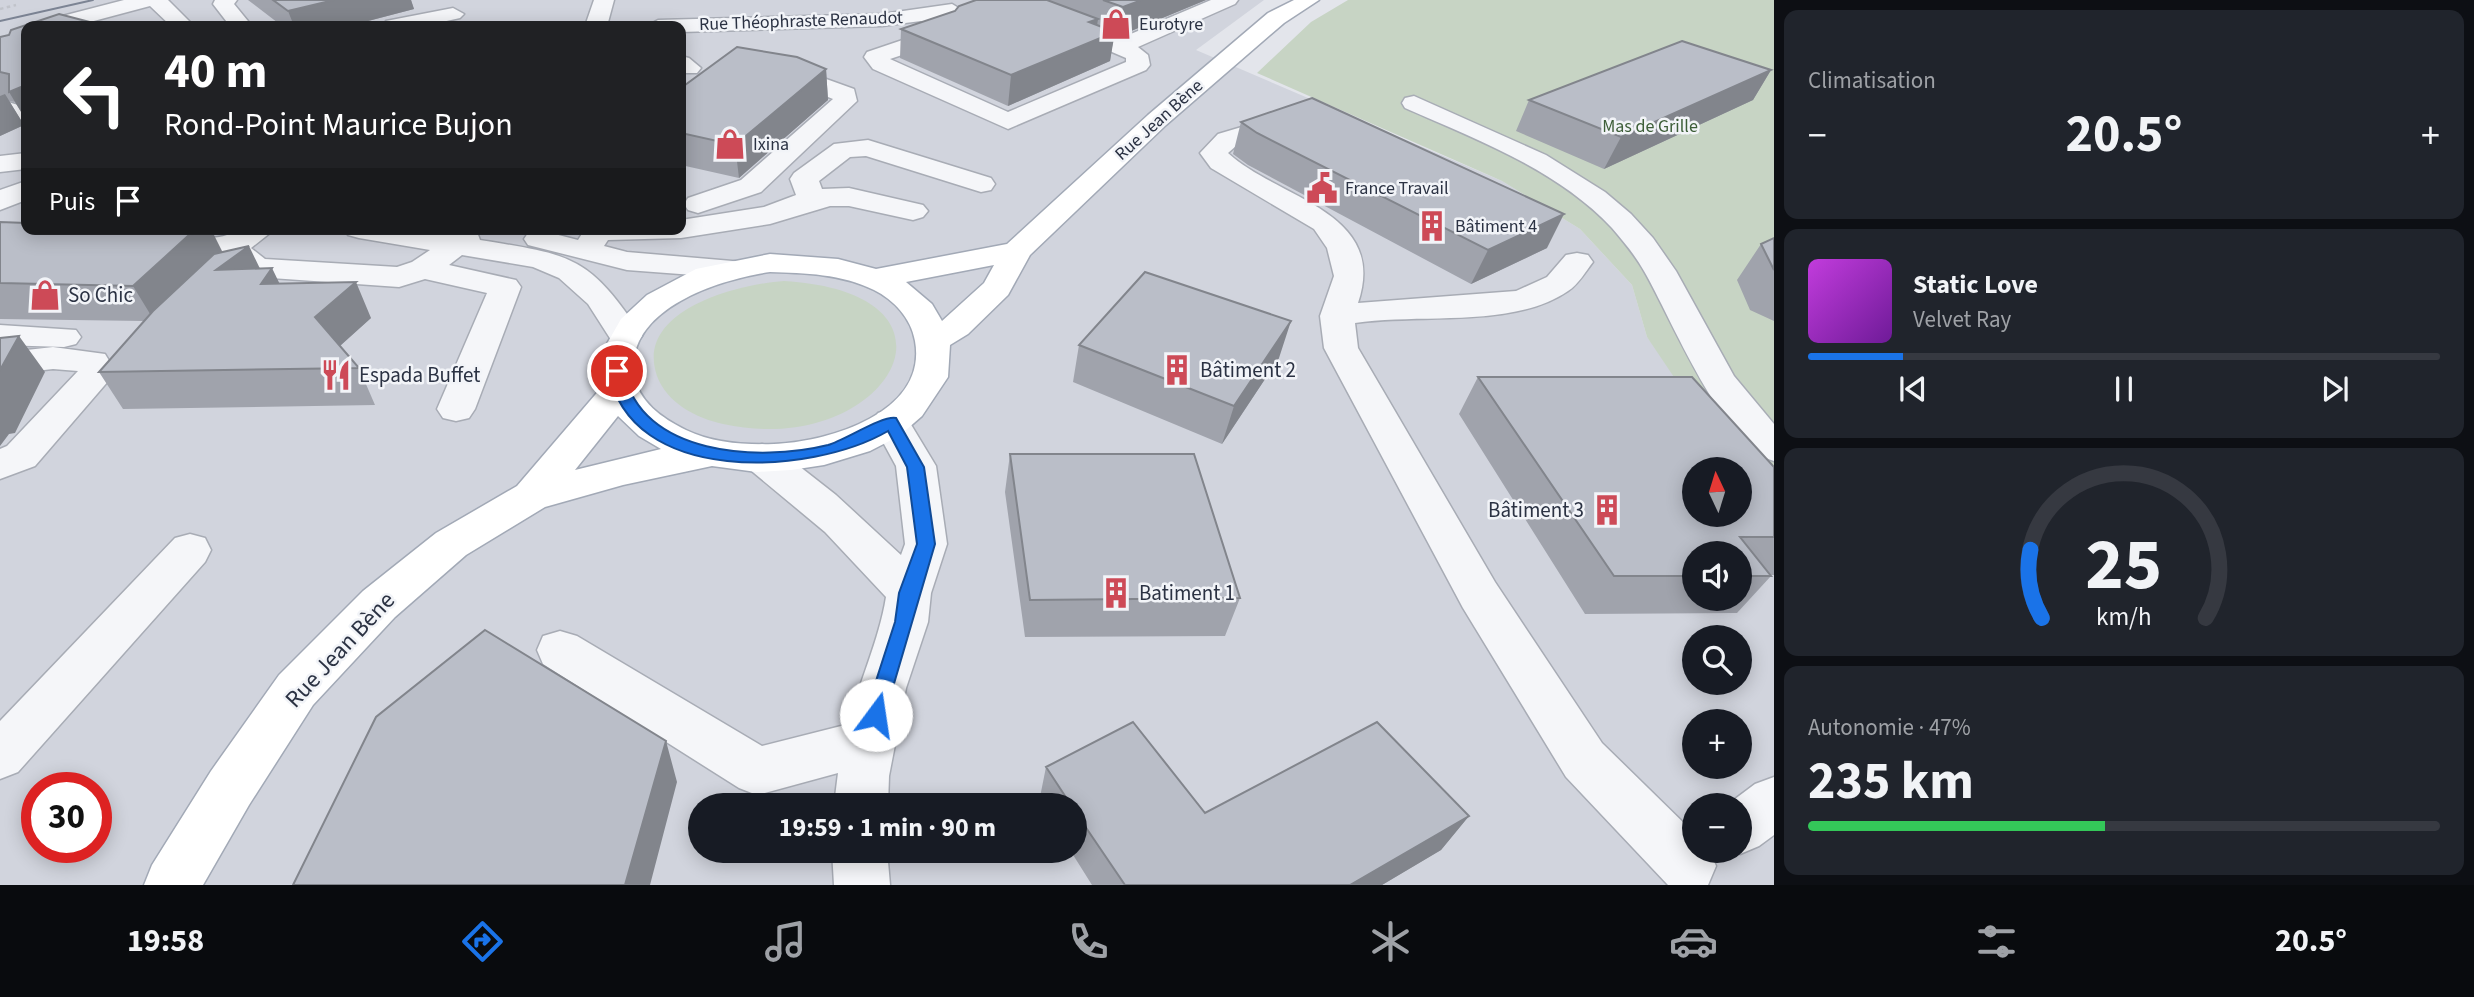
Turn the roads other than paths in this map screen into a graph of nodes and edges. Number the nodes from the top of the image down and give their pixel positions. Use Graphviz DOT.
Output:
graph roads {
  1 [pos="148,0"];
  2 [pos="156,0"];
  3 [pos="227,0"];
  4 [pos="434,0"];
  5 [pos="604,0"];
  6 [pos="984,0"];
  7 [pos="994,0"];
  8 [pos="1228,0"];
  9 [pos="1309,0"];
  10 [pos="768,9"];
  11 [pos="850,10"];
  12 [pos="695,12"];
  13 [pos="927,15"];
  14 [pos="454,20"];
  15 [pos="70,21"];
  16 [pos="178,21"];
  17 [pos="237,21"];
  18 [pos="598,21"];
  19 [pos="671,21"];
  20 [pos="1120,47"];
  21 [pos="764,63"];
  22 [pos="1414,103"];
  23 [pos="0,107"];
  24 [pos="21,113"];
  25 [pos="1272,126"];
  26 [pos="21,161"];
  27 [pos="0,163"];
  28 [pos="981,184"];
  29 [pos="21,191"];
  30 [pos="812,199"];
  31 [pos="0,201"];
  32 [pos="913,211"];
  33 [pos="691,213"];
  34 [pos="257,235"];
  35 [pos="471,235"];
  36 [pos="594,236"];
  37 [pos="136,244"];
  38 [pos="1017,251"];
  39 [pos="244,258"];
  40 [pos="1577,262"];
  41 [pos="423,269"];
  42 [pos="733,269"];
  43 [pos="872,279"];
  44 [pos="220,280"];
  45 [pos="1338,316"];
  46 [pos="0,335"];
  47 [pos="625,335"];
  48 [pos="85,337"];
  49 [pos="933,341"];
  50 [pos="0,364"];
  51 [pos="620,389"];
  52 [pos="456,410"];
  53 [pos="891,422"];
  54 [pos="1774,448"];
  55 [pos="710,453"];
  56 [pos="762,458"];
  57 [pos="0,465"];
  58 [pos="531,496"];
  59 [pos="190,551"];
  60 [pos="909,593"];
  61 [pos="560,650"];
  62 [pos="870,742"];
  63 [pos="0,756"];
  64 [pos="863,793"];
  65 [pos="1774,802"];
  66 [pos="1752,819"];
  67 [pos="860,863"];
  68 [pos="1687,867"];
  69 [pos="172,885"];
  70 [pos="862,885"];
  1 -- 15 [label="street"];
  2 -- 16 [label="street"];
  3 -- 17 [label="street"];
  4 -- 14 [label="street"];
  5 -- 18 [label="street"];
  6 -- 13 [label="street, Rue Théophraste Renaudot"];
  7 -- 20 [label="street"];
  8 -- 20 [label="street"];
  9 -- 38 [label="main road, Rue Jean Bène"];
  10 -- 12 [label="street"];
  11 -- 12 [label="street, Rue Théophraste Renaudot"];
  11 -- 13 [label="street, Rue Théophraste Renaudot"];
  12 -- 19 [label="street, Rue Théophraste Renaudot"];
  13 -- 20 [label="street"];
  21 -- 33 [label="street"];
  22 -- 54 [label="street"];
  23 -- 24 [label="street"];
  25 -- 45 [label="street"];
  26 -- 27 [label="street"];
  28 -- 30 [label="street"];
  29 -- 31 [label="street"];
  30 -- 32 [label="street"];
  30 -- 33 [label="street"];
  34 -- 39 [label="street"];
  35 -- 36 [label="street"];
  35 -- 41 [label="street"];
  35 -- 47 [label="street"];
  36 -- 42 [label="street"];
  37 -- 39 [label="street"];
  38 -- 43 [label="main road"];
  38 -- 49 [label="main road, Rue Jean Bène"];
  39 -- 41 [label="street"];
  39 -- 44 [label="street"];
  40 -- 45 [label="street"];
  41 -- 52 [label="street"];
  42 -- 43 [label="main road"];
  42 -- 47 [label="main road"];
  43 -- 49 [label="main road"];
  45 -- 68 [label="street"];
  46 -- 48 [label="street"];
  47 -- 51 [label="main road"];
  49 -- 53 [label="main road"];
  50 -- 57 [label="street"];
  51 -- 55 [label="main road"];
  51 -- 58 [label="main road, Rue Jean Bène"];
  53 -- 56 [label="main road"];
  53 -- 60 [label="street"];
  55 -- 56 [label="main road"];
  55 -- 58 [label="main road, Rue Jean Bène"];
  56 -- 60 [label="street"];
  58 -- 69 [label="main road, Rue Jean Bène"];
  59 -- 63 [label="street"];
  60 -- 62 [label="street"];
  61 -- 62 [label="street"];
  62 -- 64 [label="street"];
  65 -- 66 [label="street"];
  67 -- 70 [label="street"];
}
